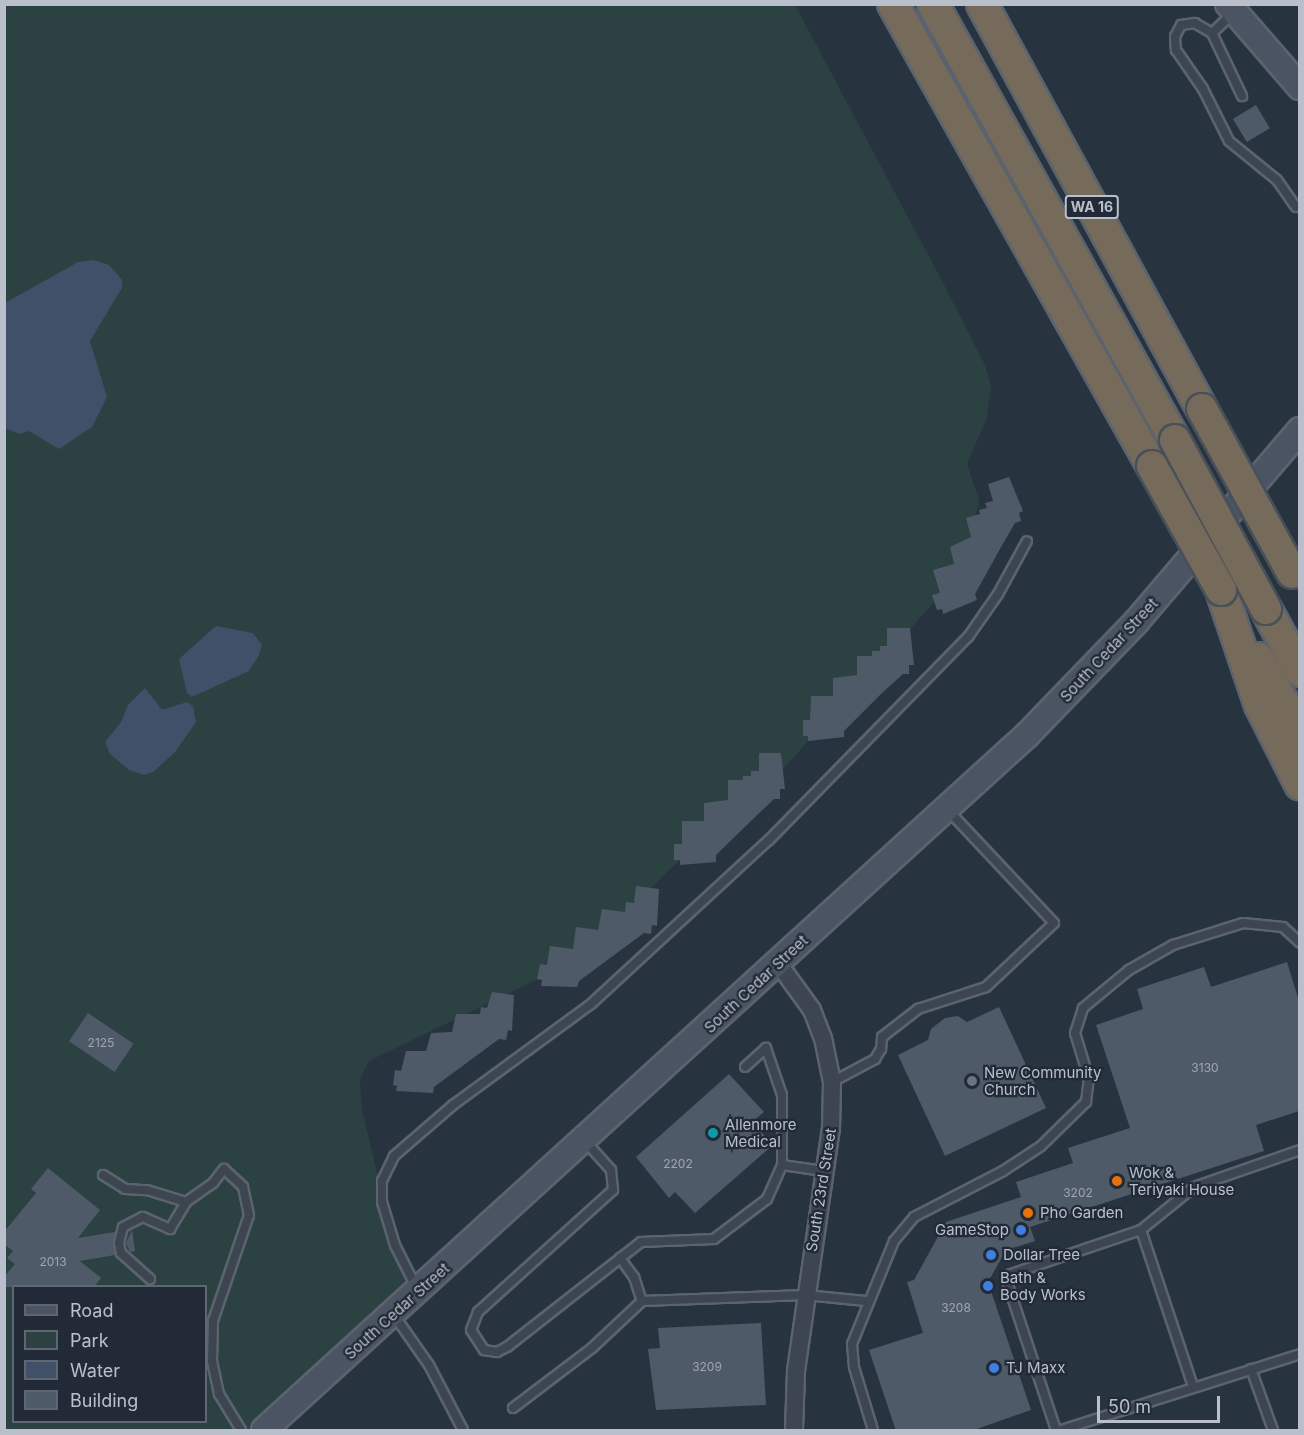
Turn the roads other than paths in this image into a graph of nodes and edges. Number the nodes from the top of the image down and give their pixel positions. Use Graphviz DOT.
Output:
graph roads {
  1 [pos="893,4"];
  2 [pos="933,4"];
  3 [pos="982,4"];
  4 [pos="1231,8"];
  5 [pos="1212,33"];
  6 [pos="1299,87"];
  7 [pos="1242,96"];
  8 [pos="1296,207"];
  9 [pos="1299,430"];
  10 [pos="1027,541"];
  11 [pos="1296,580"];
  12 [pos="1242,640"];
  13 [pos="1299,671"];
  14 [pos="1299,732"];
  15 [pos="1299,784"];
  16 [pos="946,809"];
  17 [pos="1299,943"];
  18 [pos="778,963"];
  19 [pos="745,1067"];
  20 [pos="832,1082"];
  21 [pos="584,1140"];
  22 [pos="1299,1150"];
  23 [pos="782,1166"];
  24 [pos="824,1171"];
  25 [pos="103,1175"];
  26 [pos="186,1202"];
  27 [pos="1141,1230"];
  28 [pos="620,1258"];
  29 [pos="150,1279"];
  30 [pos="418,1292"];
  31 [pos="805,1295"];
  32 [pos="642,1301"];
  33 [pos="866,1302"];
  34 [pos="393,1314"];
  35 [pos="1299,1354"];
  36 [pos="1251,1369"];
  37 [pos="1193,1386"];
  38 [pos="513,1408"];
  39 [pos="241,1431"];
  40 [pos="264,1431"];
  41 [pos="463,1431"];
  42 [pos="794,1431"];
  43 [pos="873,1431"];
  44 [pos="1059,1431"];
  45 [pos="1273,1431"];
  1 -- 12 [label="highway, bridge"];
  2 -- 13 [label="highway, bridge"];
  3 -- 11 [label="highway, WA 16, bridge"];
  4 -- 5 [label="lane"];
  4 -- 6 [label="main road"];
  5 -- 7 [label="lane"];
  5 -- 8 [label="lane"];
  9 -- 16 [label="main road, South Cedar Street"];
  10 -- 30 [label="lane"];
  12 -- 14 [label="highway"];
  12 -- 15 [label="highway"];
  16 -- 18 [label="main road, South Cedar Street"];
  16 -- 20 [label="lane"];
  17 -- 33 [label="lane"];
  18 -- 20 [label="street, South 23rd Street"];
  18 -- 21 [label="main road, South Cedar Street"];
  19 -- 23 [label="lane"];
  20 -- 24 [label="street, South 23rd Street"];
  21 -- 28 [label="lane"];
  21 -- 30 [label="main road, South Cedar Street"];
  22 -- 27 [label="lane"];
  23 -- 24 [label="lane"];
  23 -- 28 [label="lane"];
  24 -- 31 [label="street, South 23rd Street"];
  25 -- 26 [label="lane"];
  26 -- 29 [label="lane"];
  26 -- 39 [label="lane"];
  27 -- 37 [label="lane"];
  27 -- 44 [label="lane"];
  28 -- 32 [label="lane"];
  30 -- 34 [label="main road, South Cedar Street"];
  31 -- 32 [label="lane"];
  31 -- 33 [label="lane"];
  31 -- 42 [label="street, South 23rd Street"];
  32 -- 38 [label="lane"];
  33 -- 43 [label="lane"];
  34 -- 40 [label="main road, South Cedar Street"];
  34 -- 41 [label="lane"];
  35 -- 36 [label="lane"];
  36 -- 37 [label="lane"];
  36 -- 45 [label="lane"];
  37 -- 44 [label="lane"];
}
